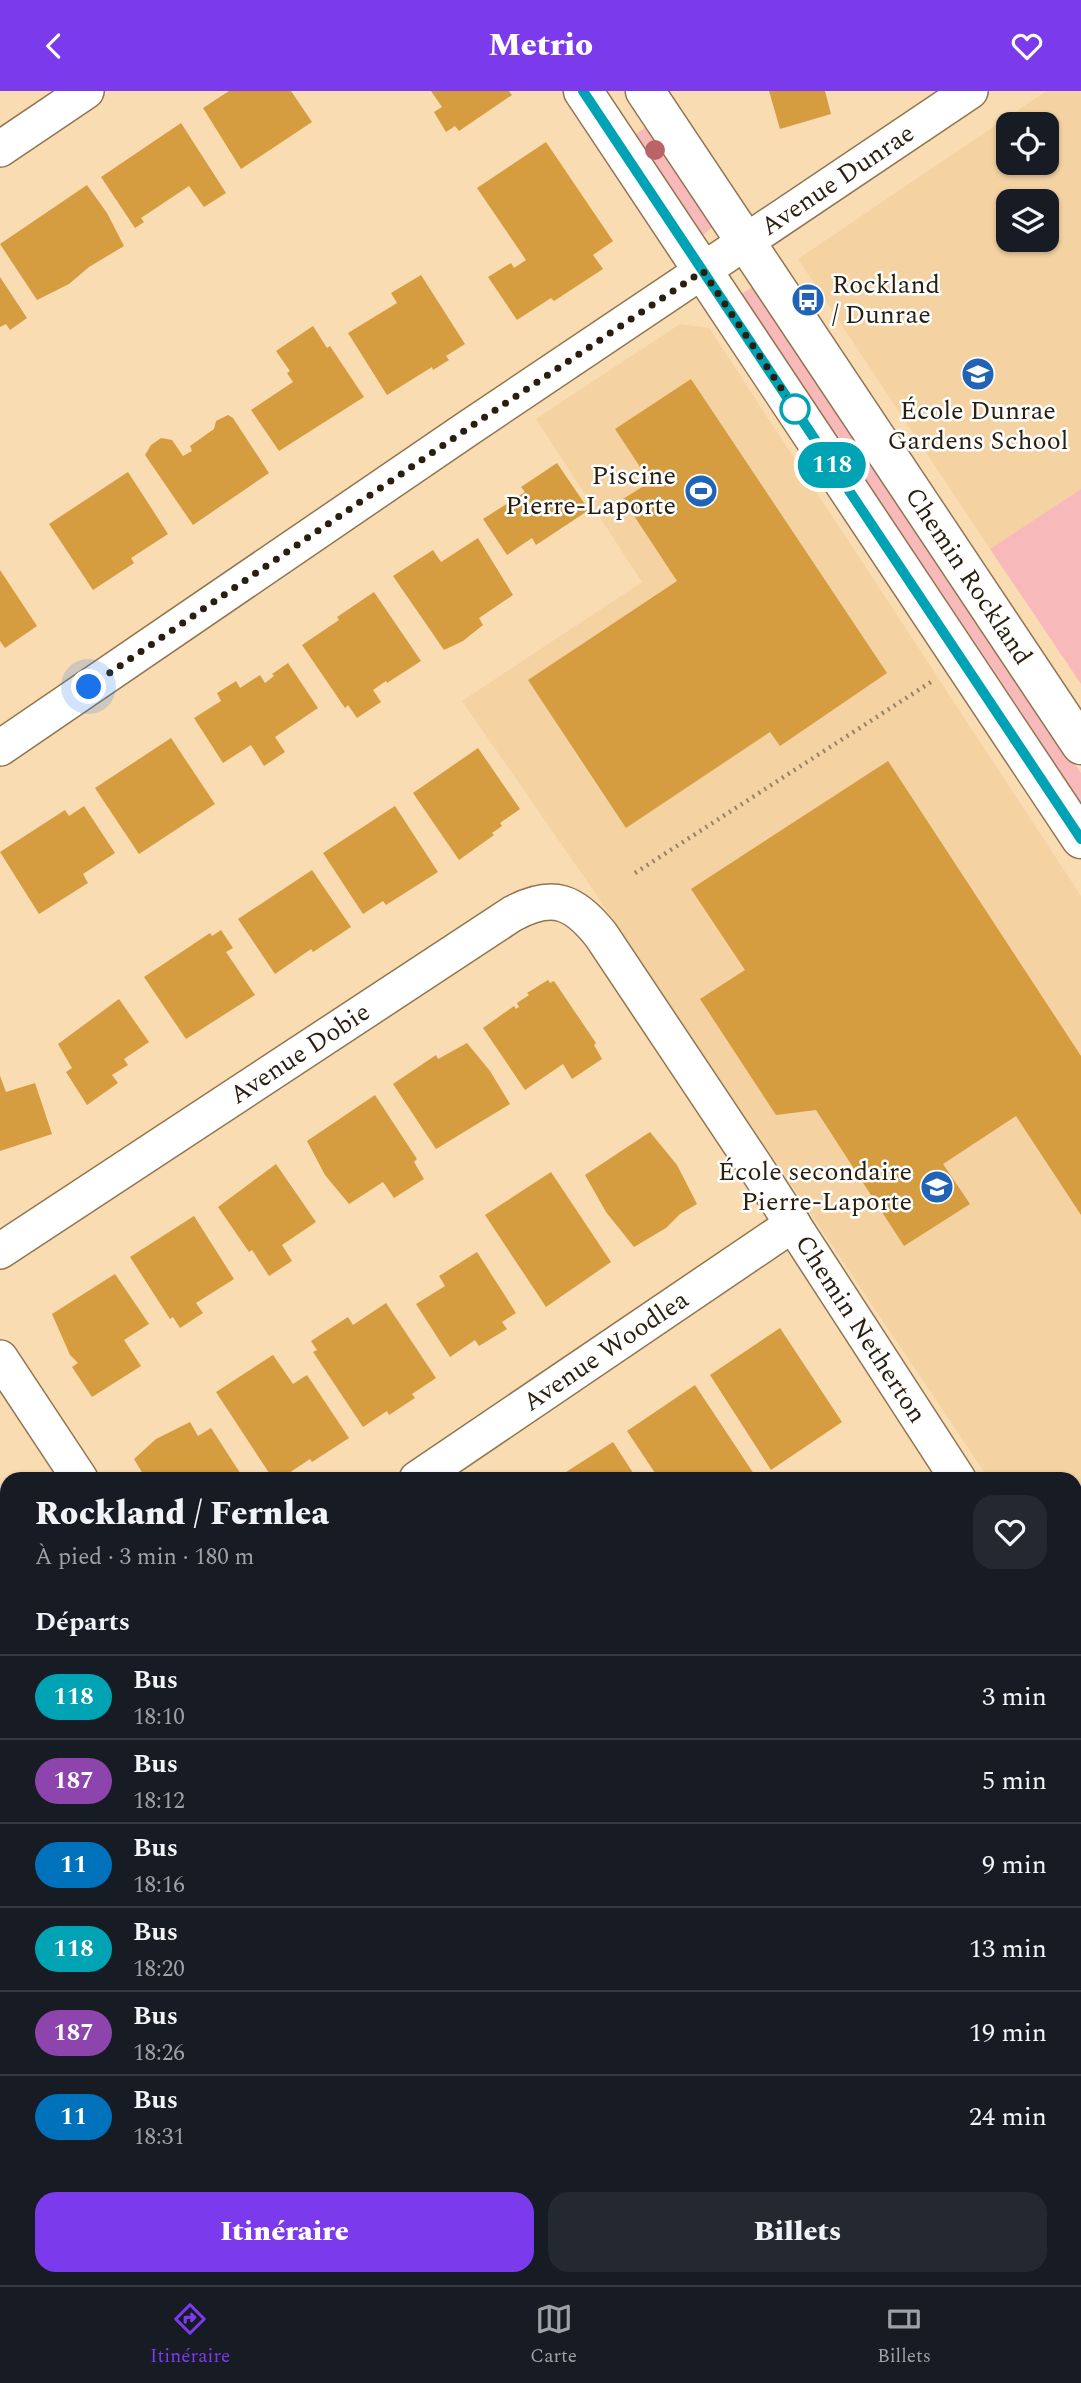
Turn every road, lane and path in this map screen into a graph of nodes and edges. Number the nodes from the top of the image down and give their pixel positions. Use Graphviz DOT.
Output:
graph roads {
  1 [pos="86,91"];
  2 [pos="583,91"];
  3 [pos="645,91"];
  4 [pos="970,91"];
  5 [pos="668,109"];
  6 [pos="0,149"];
  7 [pos="745,242"];
  8 [pos="703,271"];
  9 [pos="937,678"];
  10 [pos="1081,745"];
  11 [pos="0,748"];
  12 [pos="1081,839"];
  13 [pos="635,873"];
  14 [pos="601,935"];
  15 [pos="793,1224"];
  16 [pos="0,1251"];
  17 [pos="0,1357"];
  18 [pos="75,1472"];
  19 [pos="427,1472"];
  20 [pos="953,1472"];
  1 -- 6 [label="street"];
  2 -- 8 [label="street, Chemin Rockland"];
  3 -- 5 [label="street, Chemin Rockland"];
  4 -- 7 [label="street, Avenue Dunrae"];
  5 -- 7 [label="street, Chemin Rockland"];
  7 -- 8 [label="street, Avenue Dunrae"];
  7 -- 10 [label="street, Chemin Rockland"];
  8 -- 11 [label="street, Avenue Dunrae"];
  8 -- 12 [label="street, Chemin Rockland"];
  9 -- 13 [label="path"];
  14 -- 15 [label="street, Chemin Netherton"];
  14 -- 16 [label="street, Avenue Dobie"];
  15 -- 19 [label="street, Avenue Woodlea"];
  15 -- 20 [label="street, Chemin Netherton"];
  17 -- 18 [label="street"];
}
